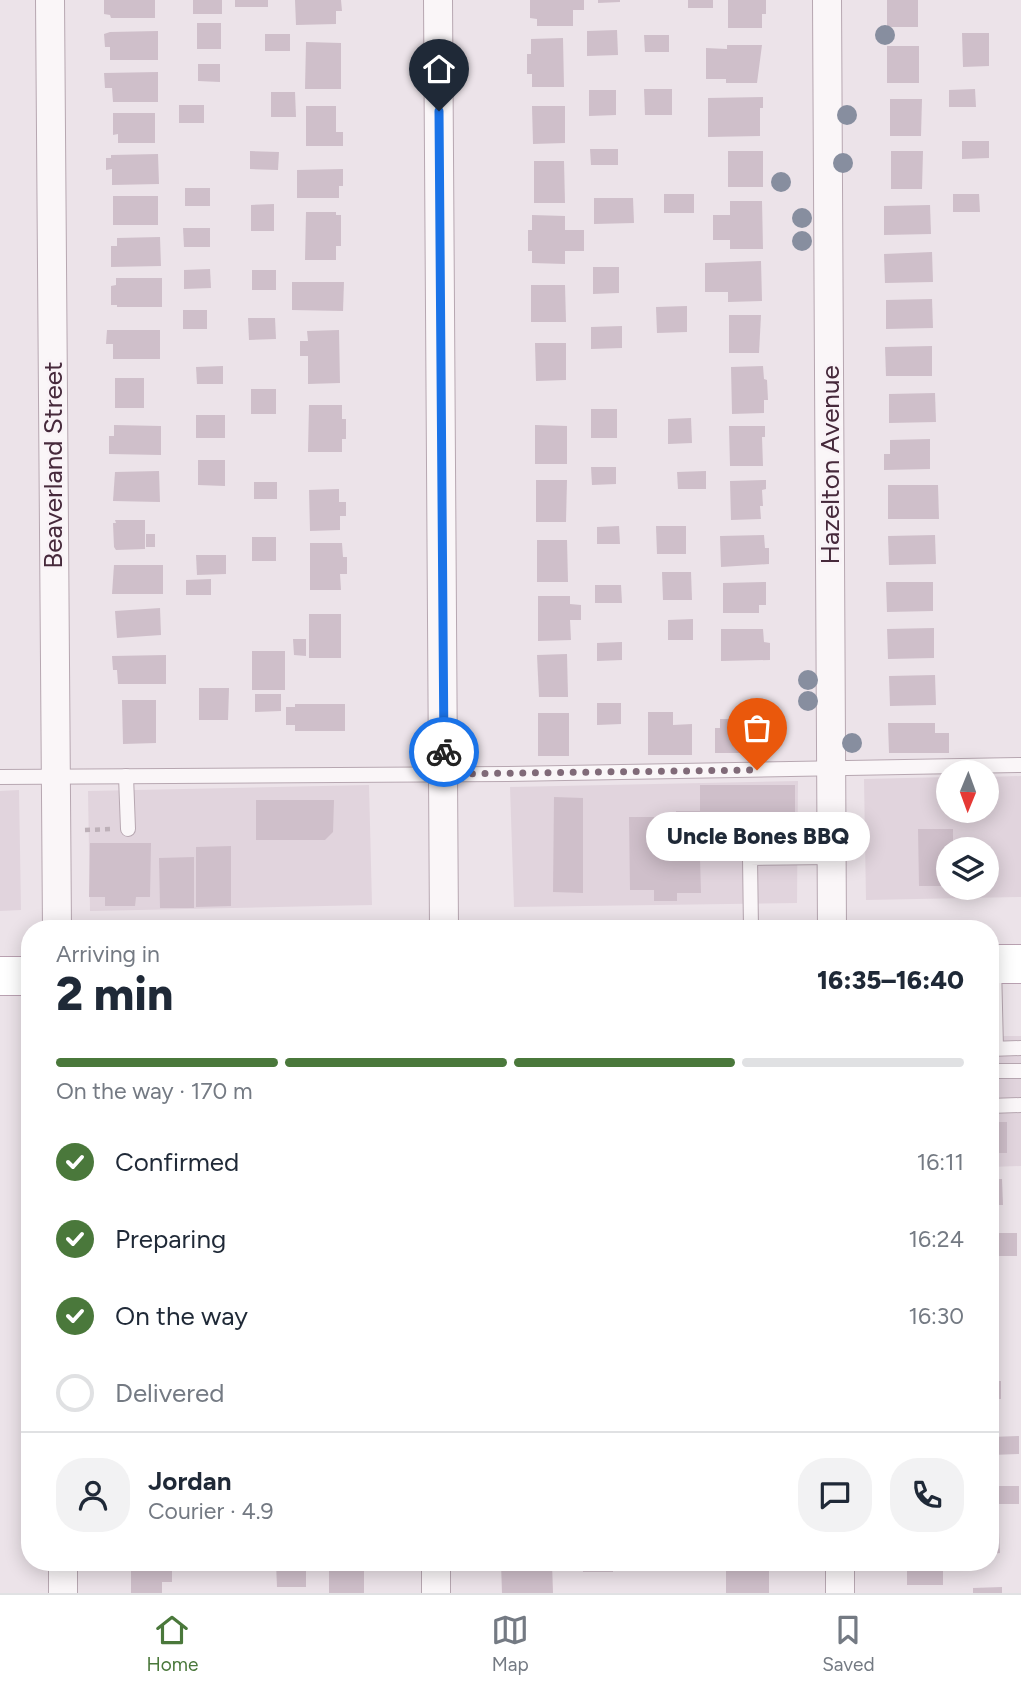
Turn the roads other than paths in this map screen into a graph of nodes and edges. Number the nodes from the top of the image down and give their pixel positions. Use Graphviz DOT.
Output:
graph roads {
  1 [pos="50,0"];
  2 [pos="438,0"];
  3 [pos="827,0"];
  4 [pos="1021,765"];
  5 [pos="832,768"];
  6 [pos="444,774"];
  7 [pos="56,776"];
  8 [pos="126,776"];
  9 [pos="0,777"];
  10 [pos="128,829"];
  11 [pos="832,857"];
  12 [pos="57,920"];
  13 [pos="444,920"];
  14 [pos="751,920"];
  15 [pos="832,920"];
  16 [pos="1002,964"];
  17 [pos="0,976"];
  18 [pos="21,976"];
  19 [pos="999,992"];
  20 [pos="1021,1048"];
  21 [pos="999,1049"];
  22 [pos="1021,1071"];
  23 [pos="999,1072"];
  24 [pos="1021,1105"];
  25 [pos="999,1106"];
  26 [pos="63,1571"];
  27 [pos="436,1571"];
  28 [pos="840,1571"];
  29 [pos="63,1593"];
  30 [pos="436,1593"];
  31 [pos="841,1593"];
  1 -- 7 [label="street, Beaverland Street"];
  2 -- 6 [label="street"];
  3 -- 5 [label="street, Hazelton Avenue"];
  4 -- 5 [label="lane"];
  5 -- 6 [label="lane"];
  5 -- 11 [label="street, Hazelton Avenue"];
  6 -- 8 [label="lane"];
  6 -- 13 [label="street"];
  7 -- 8 [label="lane"];
  7 -- 9 [label="lane"];
  7 -- 12 [label="street, Beaverland Street"];
  8 -- 10 [label="lane"];
  11 -- 14 [label="lane"];
  11 -- 15 [label="street, Hazelton Avenue"];
  16 -- 19 [label="lane"];
  17 -- 18 [label="main road"];
  20 -- 21 [label="lane"];
  22 -- 23 [label="lane"];
  24 -- 25 [label="lane"];
  26 -- 29 [label="street"];
  27 -- 30 [label="street"];
  28 -- 31 [label="street"];
}
